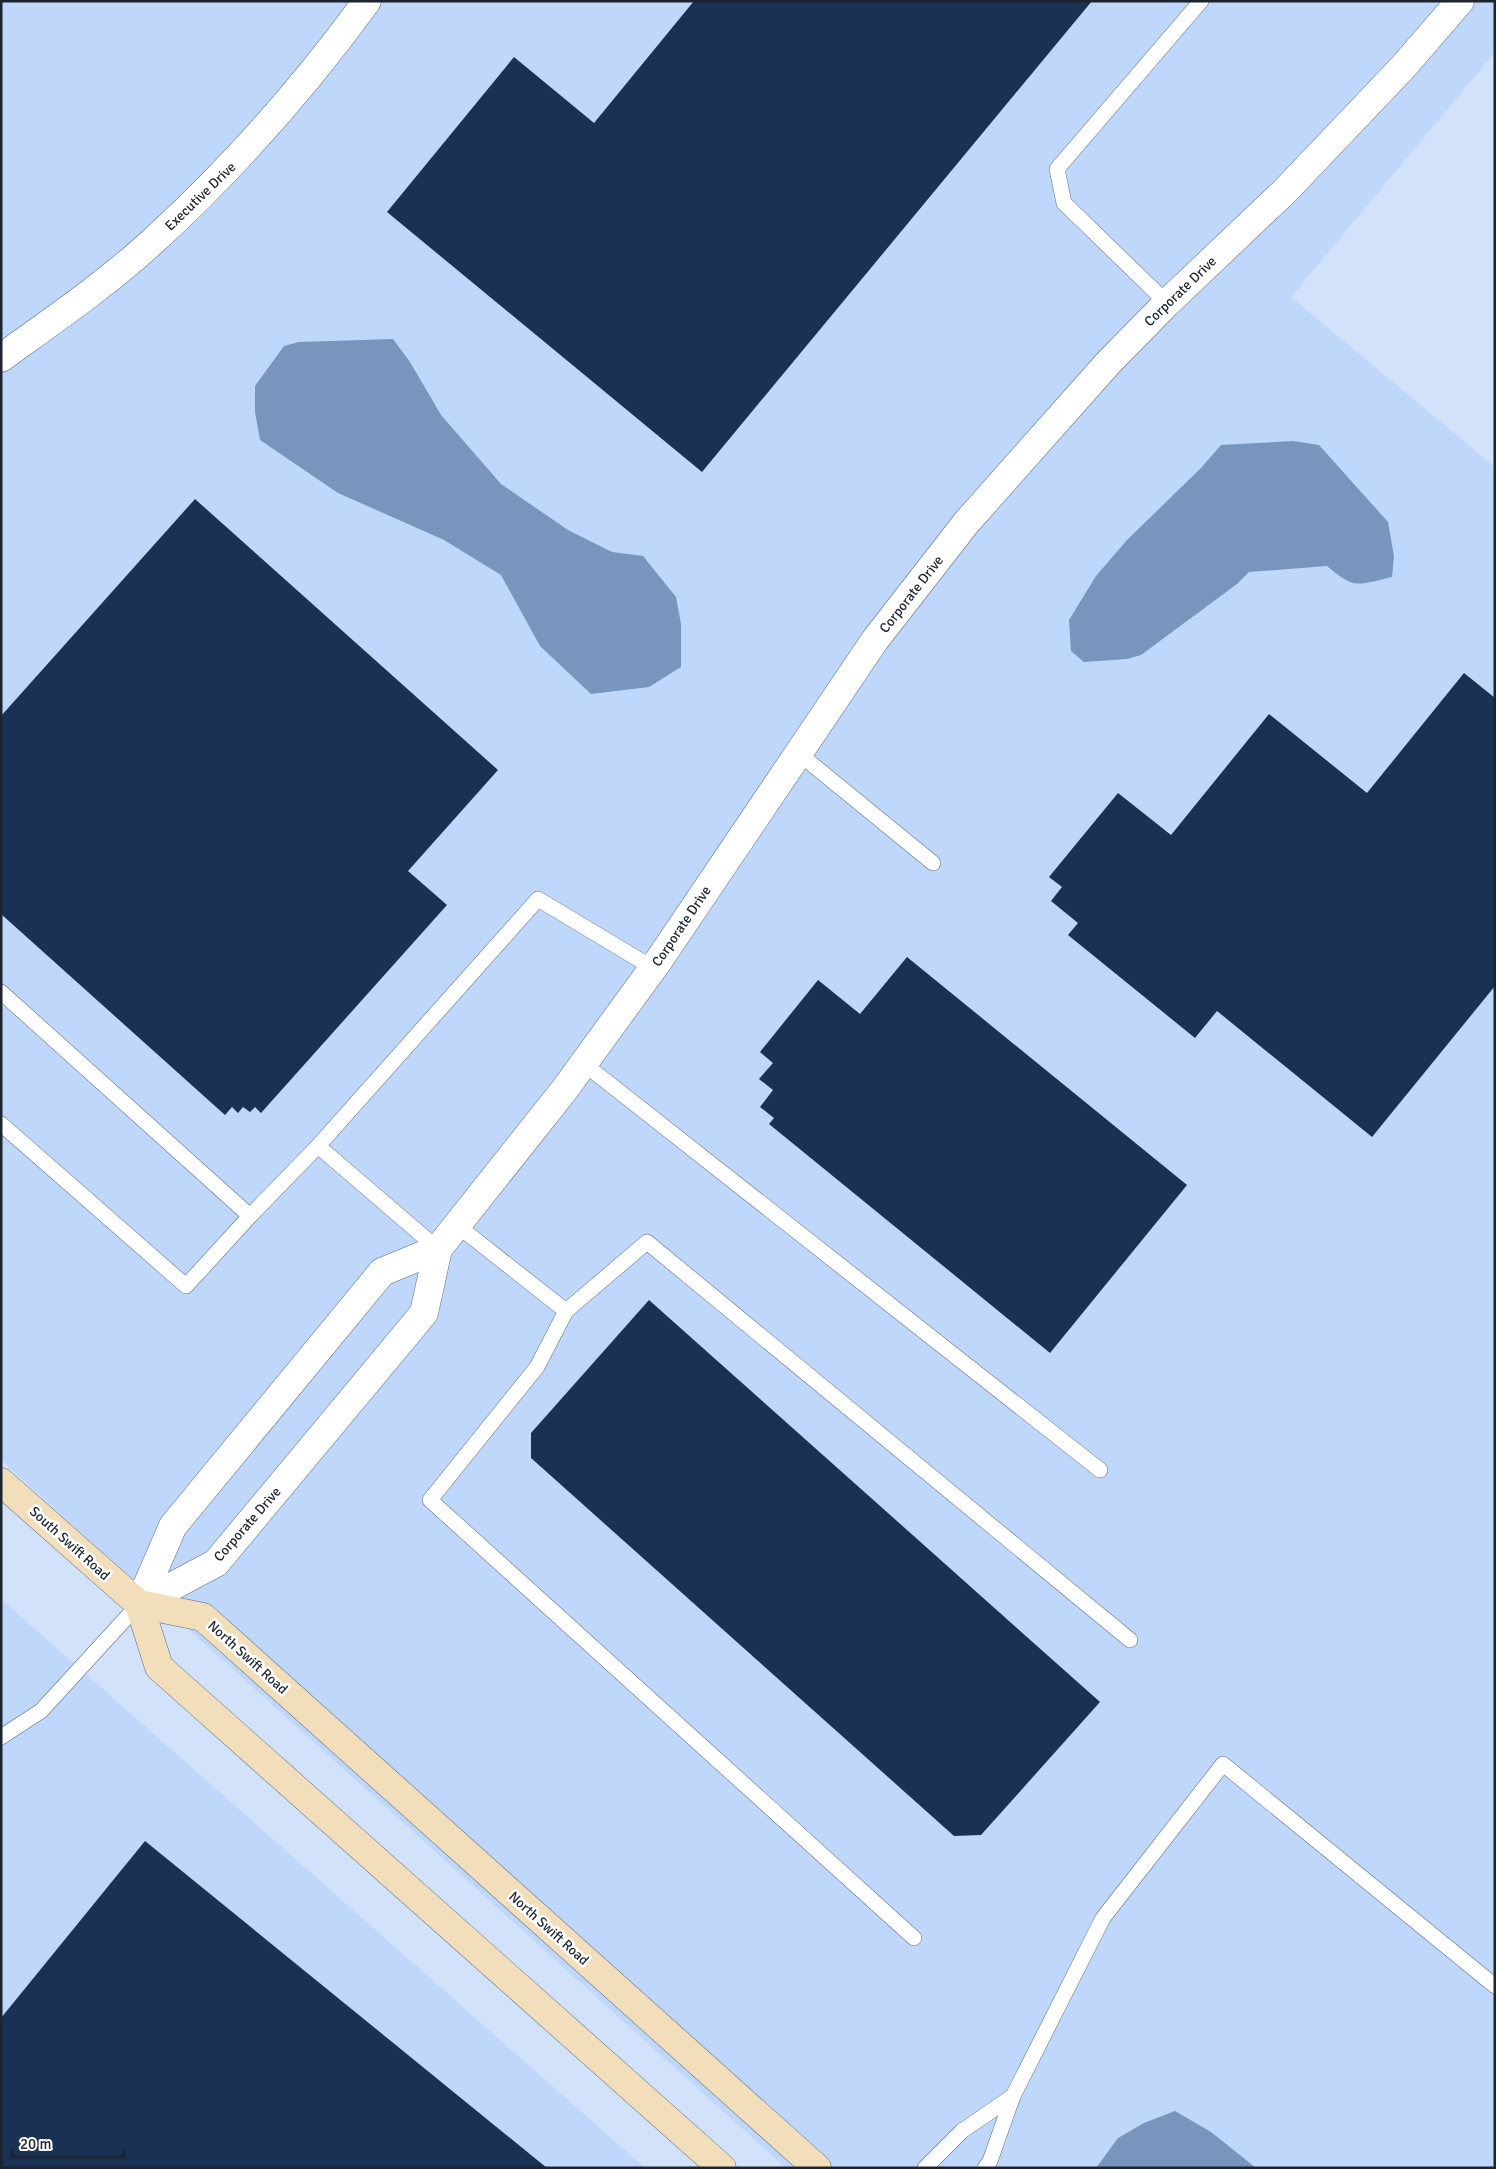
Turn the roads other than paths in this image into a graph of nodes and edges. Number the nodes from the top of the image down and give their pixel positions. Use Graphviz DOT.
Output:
graph roads {
  1 [pos="366,1"];
  2 [pos="1201,1"];
  3 [pos="1460,1"];
  4 [pos="1167,303"];
  5 [pos="1,358"];
  6 [pos="797,752"];
  7 [pos="933,863"];
  8 [pos="652,968"];
  9 [pos="1,992"];
  10 [pos="584,1063"];
  11 [pos="1,1124"];
  12 [pos="318,1146"];
  13 [pos="250,1216"];
  14 [pos="458,1226"];
  15 [pos="438,1248"];
  16 [pos="566,1312"];
  17 [pos="1100,1470"];
  18 [pos="1,1482"];
  19 [pos="139,1604"];
  20 [pos="1130,1640"];
  21 [pos="1,1737"];
  22 [pos="914,1938"];
  23 [pos="1495,1986"];
  24 [pos="1013,2096"];
  25 [pos="722,2168"];
  26 [pos="817,2168"];
  27 [pos="925,2168"];
  28 [pos="985,2168"];
  1 -- 5 [label="street, Executive Drive"];
  2 -- 4 [label="lane"];
  3 -- 4 [label="street, Corporate Drive"];
  4 -- 6 [label="street, Corporate Drive"];
  6 -- 7 [label="lane"];
  6 -- 8 [label="street, Corporate Drive"];
  8 -- 10 [label="street, Corporate Drive"];
  8 -- 12 [label="lane"];
  9 -- 13 [label="lane"];
  10 -- 14 [label="street, Corporate Drive"];
  10 -- 17 [label="lane"];
  11 -- 13 [label="lane"];
  12 -- 13 [label="lane"];
  12 -- 15 [label="lane"];
  14 -- 15 [label="street, Corporate Drive"];
  14 -- 16 [label="lane"];
  15 -- 19 [label="street, Corporate Drive"];
  15 -- 19 [label="street, Corporate Drive"];
  16 -- 20 [label="lane"];
  16 -- 22 [label="lane"];
  18 -- 19 [label="street, South Swift Road"];
  19 -- 21 [label="lane"];
  19 -- 25 [label="street"];
  19 -- 26 [label="street, North Swift Road"];
  23 -- 24 [label="lane"];
  24 -- 27 [label="lane"];
  24 -- 28 [label="lane"];
}
